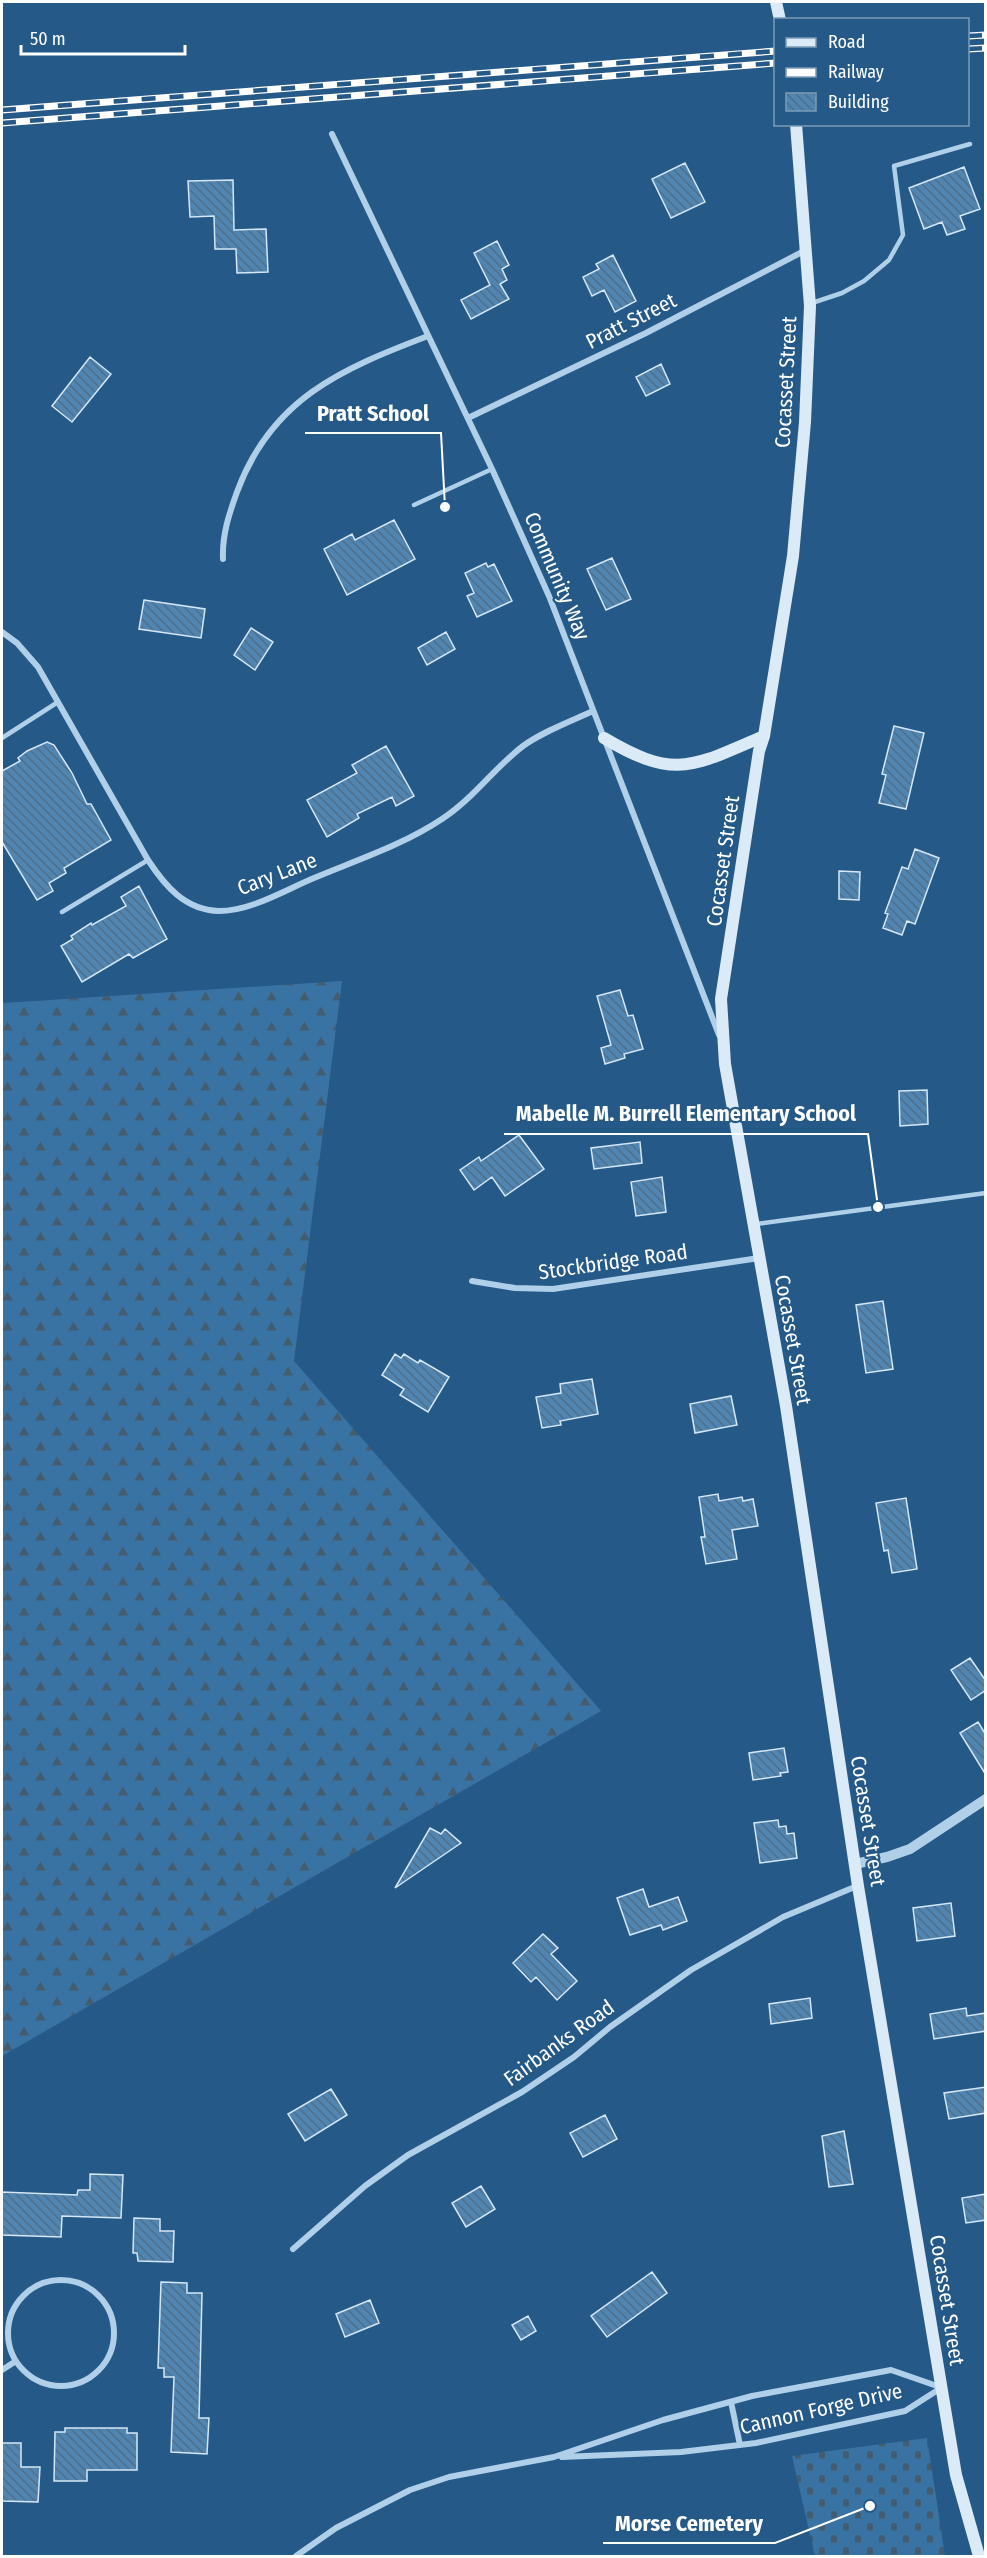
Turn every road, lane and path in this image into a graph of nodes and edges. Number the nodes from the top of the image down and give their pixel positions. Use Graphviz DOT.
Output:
graph roads {
  1 [pos="776,2"];
  2 [pos="780,18"];
  3 [pos="796,126"];
  4 [pos="332,134"];
  5 [pos="970,144"];
  6 [pos="807,249"];
  7 [pos="809,303"];
  8 [pos="428,336"];
  9 [pos="468,418"];
  10 [pos="492,469"];
  11 [pos="414,505"];
  12 [pos="223,559"];
  13 [pos="2,632"];
  14 [pos="58,702"];
  15 [pos="593,711"];
  16 [pos="764,736"];
  17 [pos="2,738"];
  18 [pos="604,738"];
  19 [pos="148,860"];
  20 [pos="62,912"];
  21 [pos="723,1044"];
  22 [pos="986,1193"];
  23 [pos="753,1225"];
  24 [pos="759,1258"];
  25 [pos="472,1281"];
  26 [pos="986,1799"];
  27 [pos="855,1864"];
  28 [pos="858,1886"];
  29 [pos="293,2249"];
  30 [pos="16,2361"];
  31 [pos="2,2370"];
  32 [pos="941,2388"];
  33 [pos="731,2402"];
  34 [pos="740,2445"];
  35 [pos="554,2457"];
  36 [pos="296,2556"];
  37 [pos="979,2556"];
  1 -- 2 [label="main road"];
  3 -- 6 [label="main road, Cocasset Street"];
  4 -- 8 [label="street, Community Way"];
  5 -- 7 [label="lane"];
  6 -- 7 [label="main road, Cocasset Street"];
  6 -- 9 [label="street, Pratt Street"];
  7 -- 16 [label="main road, Cocasset Street"];
  8 -- 9 [label="street, Community Way"];
  8 -- 12 [label="street"];
  9 -- 10 [label="street, Community Way"];
  10 -- 11 [label="lane"];
  10 -- 15 [label="street, Community Way"];
  13 -- 14 [label="street, Cary Lane"];
  14 -- 17 [label="lane"];
  14 -- 19 [label="street, Cary Lane"];
  15 -- 18 [label="street, Community Way"];
  15 -- 19 [label="street, Cary Lane"];
  16 -- 18 [label="main road"];
  16 -- 21 [label="main road, Cocasset Street"];
  18 -- 21 [label="street, Community Way"];
  19 -- 20 [label="lane"];
  21 -- 23 [label="main road, Cocasset Street"];
  22 -- 23 [label="lane"];
  23 -- 24 [label="main road, Cocasset Street"];
  24 -- 25 [label="street, Stockbridge Road"];
  24 -- 27 [label="main road, Cocasset Street"];
  26 -- 27 [label="street"];
  27 -- 28 [label="main road, Cocasset Street"];
  28 -- 29 [label="street, Fairbanks Road"];
  28 -- 32 [label="main road, Cocasset Street"];
  30 -- 30 [label="street"];
  30 -- 31 [label="street"];
  32 -- 33 [label="street, Cannon Forge Drive"];
  32 -- 34 [label="street, Cannon Forge Drive"];
  32 -- 37 [label="main road, Cocasset Street"];
  33 -- 34 [label="street"];
  33 -- 35 [label="street, Cannon Forge Drive"];
  34 -- 35 [label="street, Cannon Forge Drive"];
  35 -- 36 [label="street, Cannon Forge Drive"];
}
